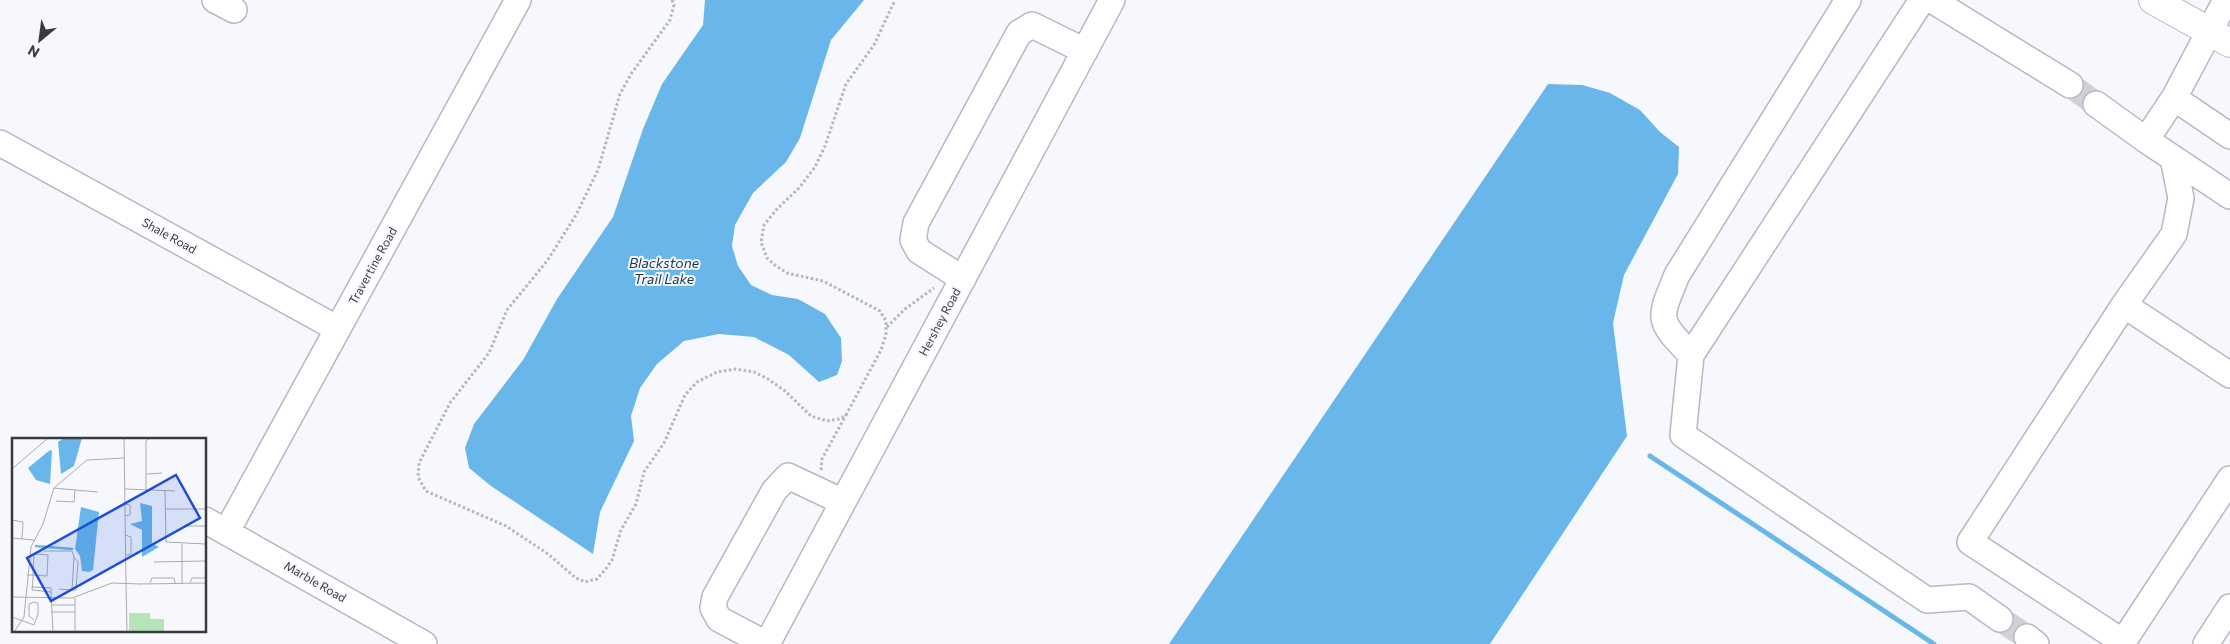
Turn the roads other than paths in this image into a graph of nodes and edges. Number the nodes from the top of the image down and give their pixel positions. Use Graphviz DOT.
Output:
graph roads {
  1 [pos="518,0"];
  2 [pos="1112,0"];
  3 [pos="1848,0"];
  4 [pos="1922,0"];
  5 [pos="1932,0"];
  6 [pos="2153,0"];
  7 [pos="2226,0"];
  8 [pos="2220,38"];
  9 [pos="1085,51"];
  10 [pos="2070,85"];
  11 [pos="2174,98"];
  12 [pos="2096,104"];
  13 [pos="2230,136"];
  14 [pos="2146,140"];
  15 [pos="0,144"];
  16 [pos="2173,158"];
  17 [pos="2230,196"];
  18 [pos="963,279"];
  19 [pos="2124,305"];
  20 [pos="338,329"];
  21 [pos="1691,355"];
  22 [pos="2230,375"];
  23 [pos="2230,479"];
  24 [pos="843,502"];
  25 [pos="206,521"];
  26 [pos="227,532"];
  27 [pos="2230,608"];
  28 [pos="2000,619"];
  29 [pos="2122,643"];
  30 [pos="424,644"];
  31 [pos="766,644"];
  32 [pos="2206,644"];
  1 -- 20 [label="street, Travertine Road"];
  2 -- 9 [label="street, Hershey Road"];
  3 -- 21 [label="street"];
  4 -- 21 [label="street"];
  5 -- 10 [label="street"];
  6 -- 8 [label="main road"];
  7 -- 8 [label="street"];
  8 -- 11 [label="street"];
  9 -- 18 [label="street, Hershey Road"];
  9 -- 18 [label="street"];
  11 -- 13 [label="street"];
  11 -- 14 [label="street"];
  12 -- 14 [label="street"];
  14 -- 16 [label="street"];
  15 -- 20 [label="street, Shale Road"];
  16 -- 17 [label="street"];
  16 -- 19 [label="street"];
  18 -- 24 [label="street, Hershey Road"];
  19 -- 22 [label="street"];
  19 -- 29 [label="street"];
  20 -- 26 [label="street, Travertine Road"];
  21 -- 28 [label="street"];
  23 -- 29 [label="street"];
  24 -- 31 [label="street, Hershey Road"];
  24 -- 31 [label="street"];
  25 -- 26 [label="street, Marble Road"];
  26 -- 30 [label="street, Marble Road"];
  27 -- 32 [label="street"];
}
